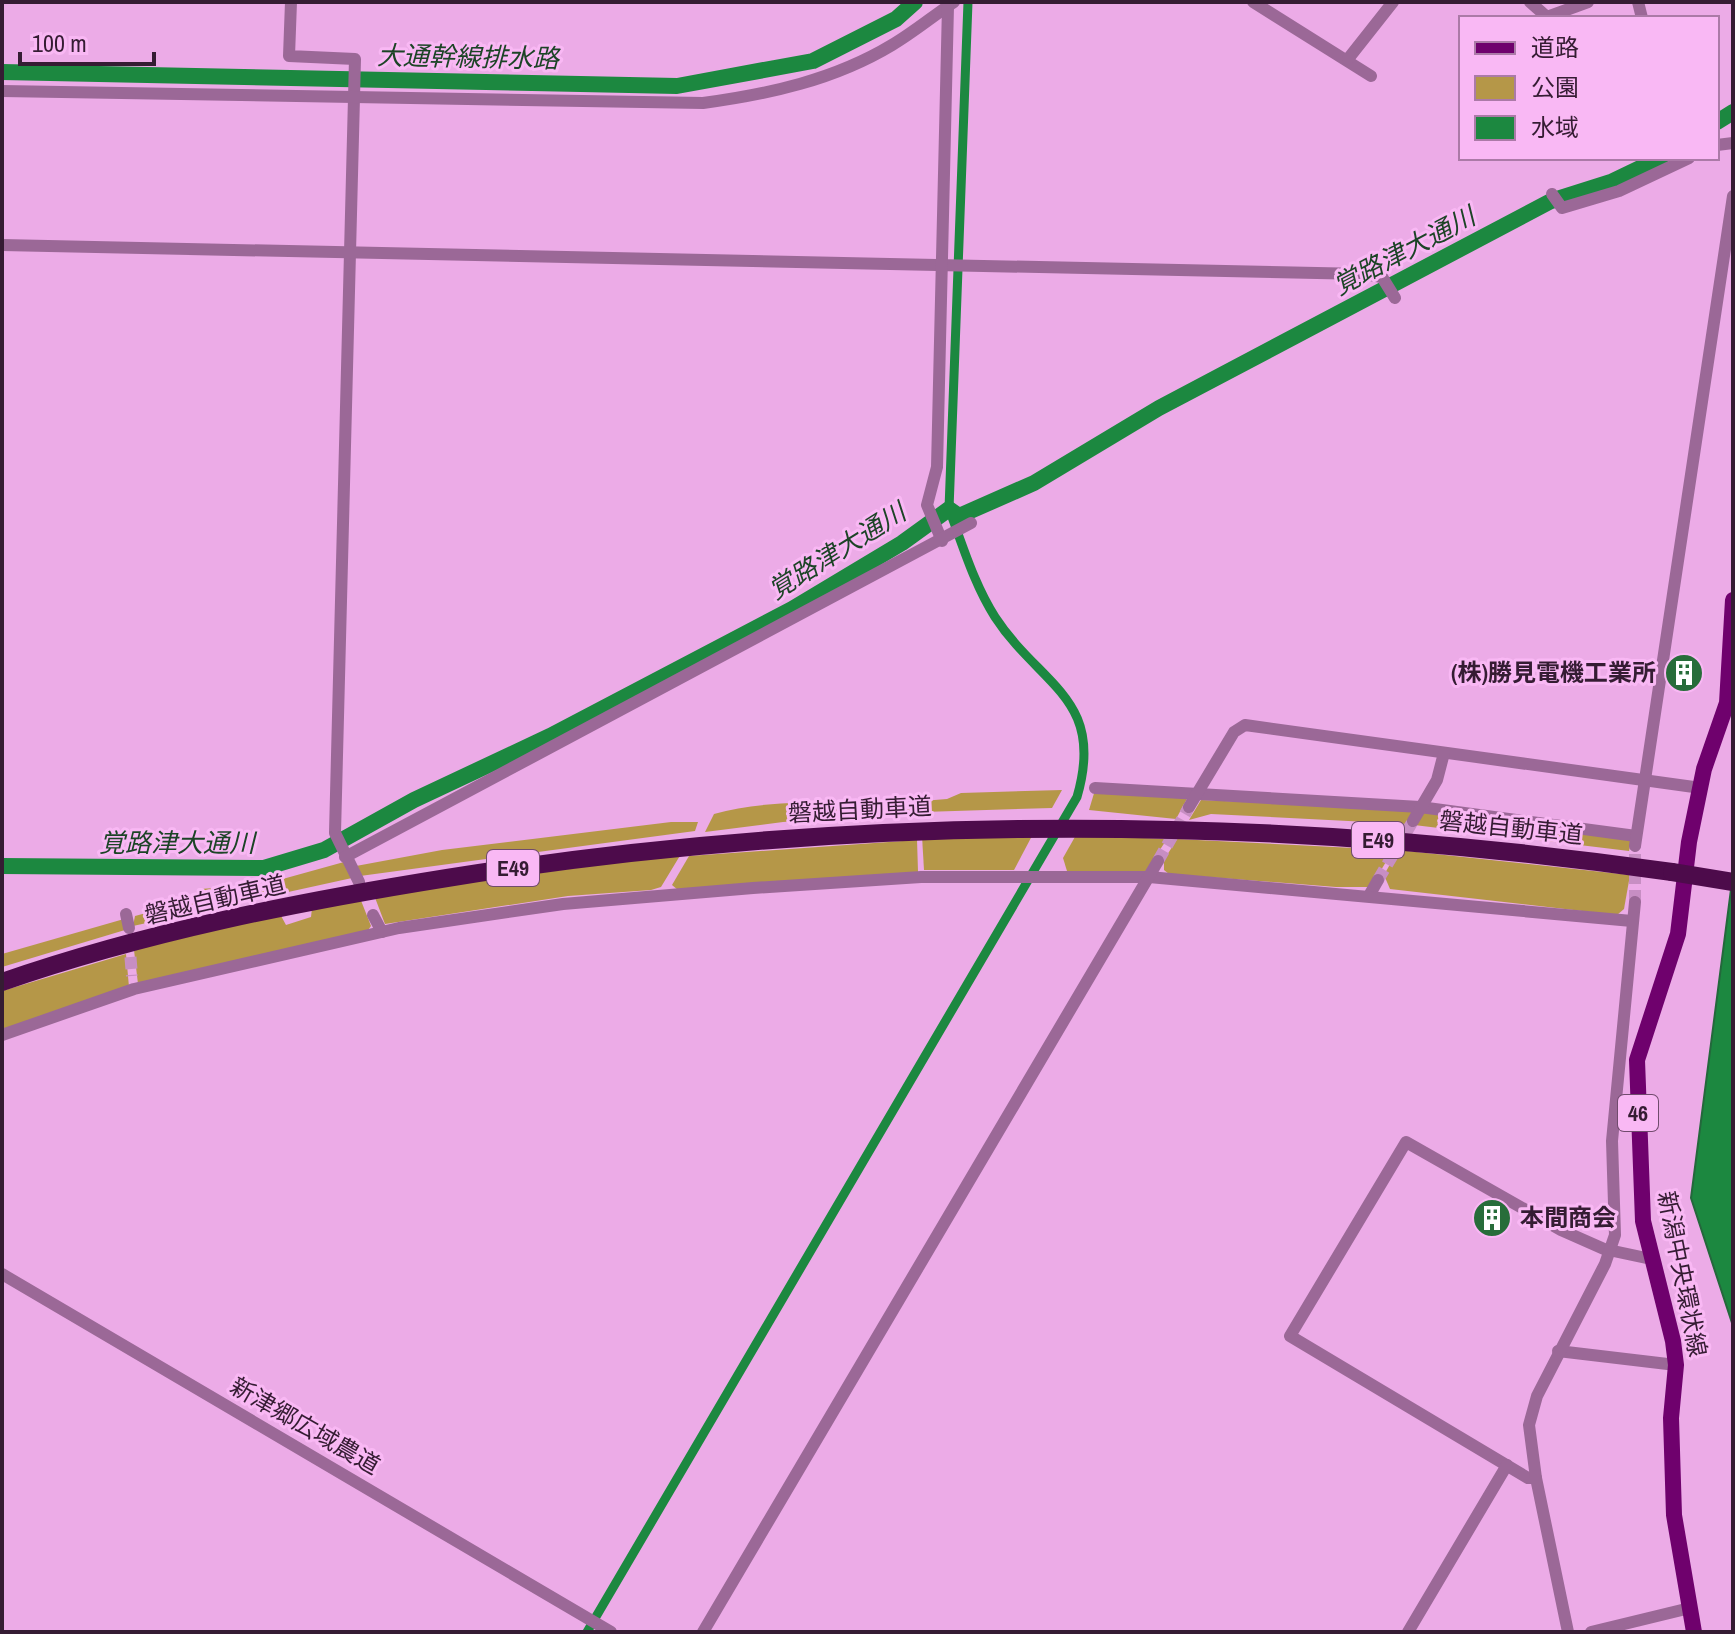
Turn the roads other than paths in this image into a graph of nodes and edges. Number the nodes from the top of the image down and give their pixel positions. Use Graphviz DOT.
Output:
graph roads {
  1 [pos="291,2"];
  2 [pos="1253,2"];
  3 [pos="1393,2"];
  4 [pos="1530,2"];
  5 [pos="1588,2"];
  6 [pos="951,4"];
  7 [pos="1546,16"];
  8 [pos="1550,16"];
  9 [pos="1348,59"];
  10 [pos="1371,76"];
  11 [pos="2,91"];
  12 [pos="355,96"];
  13 [pos="1683,160"];
  14 [pos="1552,194"];
  15 [pos="1733,196"];
  16 [pos="2,245"];
  17 [pos="347,253"];
  18 [pos="944,267"];
  19 [pos="1393,296"];
  20 [pos="971,523"];
  21 [pos="943,537"];
  22 [pos="1733,600"];
  23 [pos="1444,753"];
  24 [pos="1645,782"];
  25 [pos="1095,788"];
  26 [pos="1701,788"];
  27 [pos="1198,792"];
  28 [pos="1189,807"];
  29 [pos="1420,807"];
  30 [pos="1413,821"];
  31 [pos="345,854"];
  32 [pos="1158,861"];
  33 [pos="1149,877"];
  34 [pos="1378,880"];
  35 [pos="359,882"];
  36 [pos="1733,882"];
  37 [pos="1370,894"];
  38 [pos="1635,902"];
  39 [pos="126,914"];
  40 [pos="373,915"];
  41 [pos="1632,921"];
  42 [pos="129,928"];
  43 [pos="382,932"];
  44 [pos="2,982"];
  45 [pos="2,1035"];
  46 [pos="1612,1250"];
  47 [pos="1651,1259"];
  48 [pos="2,1274"];
  49 [pos="1558,1351"];
  50 [pos="1676,1365"];
  51 [pos="1507,1465"];
  52 [pos="1536,1478"];
  53 [pos="1690,1608"];
  54 [pos="606,1629"];
  55 [pos="703,1632"];
  56 [pos="1408,1632"];
  57 [pos="1568,1632"];
  58 [pos="1591,1632"];
  59 [pos="1694,1632"];
  1 -- 12 [label="street"];
  2 -- 9 [label="street"];
  3 -- 9 [label="street"];
  4 -- 7 [label="street"];
  5 -- 8 [label="street"];
  6 -- 12 [label="street"];
  6 -- 18 [label="street"];
  9 -- 10 [label="street"];
  11 -- 12 [label="street"];
  12 -- 17 [label="street"];
  13 -- 14 [label="street"];
  15 -- 24 [label="street"];
  16 -- 17 [label="street"];
  17 -- 18 [label="street"];
  17 -- 31 [label="street"];
  18 -- 19 [label="street"];
  18 -- 21 [label="street"];
  20 -- 21 [label="street"];
  21 -- 31 [label="street"];
  22 -- 26 [label="main road, 新潟中央環状線 / 46"];
  23 -- 24 [label="street"];
  23 -- 27 [label="street"];
  23 -- 29 [label="street"];
  24 -- 26 [label="street"];
  24 -- 29 [label="street"];
  25 -- 27 [label="street"];
  26 -- 47 [label="main road, 新潟中央環状線 / 46"];
  27 -- 28 [label="street"];
  27 -- 29 [label="street"];
  29 -- 30 [label="street"];
  31 -- 35 [label="street"];
  32 -- 33 [label="street"];
  33 -- 37 [label="street"];
  33 -- 43 [label="street"];
  33 -- 55 [label="street"];
  34 -- 37 [label="street"];
  36 -- 44 [label="highway, 磐越自動車道 / E49, bridge"];
  37 -- 41 [label="street"];
  38 -- 41 [label="street"];
  39 -- 42 [label="street"];
  40 -- 43 [label="street"];
  41 -- 46 [label="street"];
  43 -- 45 [label="street"];
  46 -- 47 [label="street"];
  46 -- 49 [label="street"];
  46 -- 51 [label="street"];
  47 -- 50 [label="main road, 新潟中央環状線 / 46"];
  48 -- 54 [label="street, 新津郷広域農道"];
  49 -- 50 [label="street"];
  49 -- 52 [label="street"];
  50 -- 53 [label="main road, 新潟中央環状線 / 46"];
  51 -- 52 [label="street"];
  51 -- 56 [label="street"];
  52 -- 57 [label="street"];
  53 -- 58 [label="street"];
  53 -- 59 [label="main road, 新潟中央環状線 / 46"];
}
